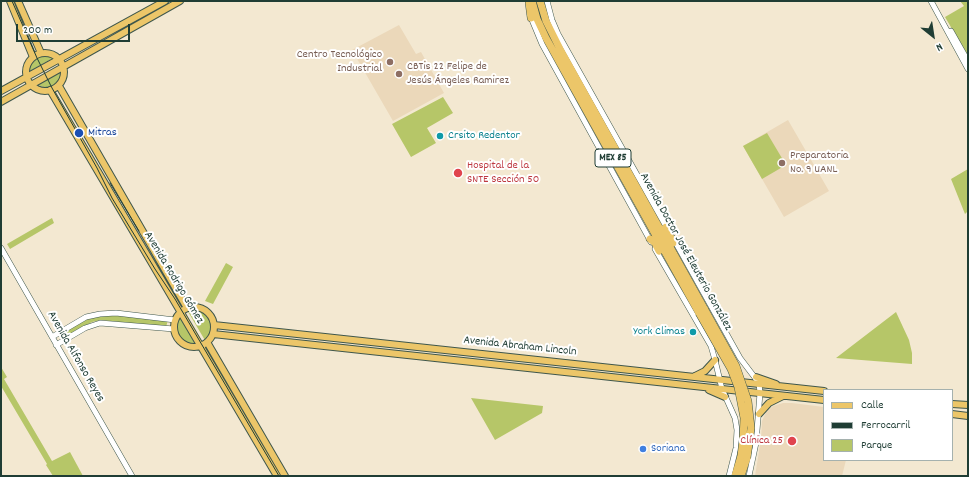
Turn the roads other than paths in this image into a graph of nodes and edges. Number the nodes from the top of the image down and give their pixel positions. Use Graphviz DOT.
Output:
graph roads {
  1 [pos="10,1"];
  2 [pos="18,1"];
  3 [pos="165,1"];
  4 [pos="180,1"];
  5 [pos="526,1"];
  6 [pos="529,1"];
  7 [pos="532,1"];
  8 [pos="540,1"];
  9 [pos="544,1"];
  10 [pos="547,1"];
  11 [pos="931,1"];
  12 [pos="934,1"];
  13 [pos="531,18"];
  14 [pos="552,20"];
  15 [pos="41,53"];
  16 [pos="69,54"];
  17 [pos="33,57"];
  18 [pos="60,59"];
  19 [pos="968,61"];
  20 [pos="73,62"];
  21 [pos="64,67"];
  22 [pos="968,69"];
  23 [pos="27,78"];
  24 [pos="31,85"];
  25 [pos="59,86"];
  26 [pos="50,90"];
  27 [pos="1,91"];
  28 [pos="1,102"];
  29 [pos="666,227"];
  30 [pos="650,239"];
  31 [pos="1,248"];
  32 [pos="674,270"];
  33 [pos="686,274"];
  34 [pos="187,308"];
  35 [pos="702,311"];
  36 [pos="180,312"];
  37 [pos="175,320"];
  38 [pos="214,325"];
  39 [pos="174,330"];
  40 [pos="213,334"];
  41 [pos="52,337"];
  42 [pos="207,342"];
  43 [pos="56,345"];
  44 [pos="201,346"];
  45 [pos="716,360"];
  46 [pos="669,374"];
  47 [pos="677,375"];
  48 [pos="692,377"];
  49 [pos="756,378"];
  50 [pos="720,380"];
  51 [pos="665,383"];
  52 [pos="676,384"];
  53 [pos="760,385"];
  54 [pos="704,387"];
  55 [pos="783,387"];
  56 [pos="722,389"];
  57 [pos="823,392"];
  58 [pos="760,394"];
  59 [pos="783,396"];
  60 [pos="725,397"];
  61 [pos="823,400"];
  62 [pos="953,404"];
  63 [pos="968,405"];
  64 [pos="759,414"];
  65 [pos="953,414"];
  66 [pos="968,416"];
  67 [pos="744,457"];
  68 [pos="132,476"];
  69 [pos="277,476"];
  70 [pos="285,476"];
  71 [pos="729,476"];
  72 [pos="735,476"];
  73 [pos="741,476"];
  74 [pos="749,476"];
  1 -- 17 [label="main road"];
  2 -- 15 [label="main road"];
  3 -- 16 [label="main road"];
  4 -- 20 [label="main road"];
  5 -- 13 [label="street"];
  6 -- 13 [label="highway"];
  7 -- 32 [label="highway, Avenida Doctor José Eleuterio González / MEX 85"];
  8 -- 33 [label="highway, Avenida Doctor José Eleuterio González / MEX 85"];
  9 -- 14 [label="highway"];
  10 -- 14 [label="street"];
  11 -- 22 [label="street"];
  12 -- 19 [label="street"];
  13 -- 30 [label="street"];
  14 -- 29 [label="street"];
  15 -- 17 [label="main road"];
  15 -- 18 [label="main road"];
  16 -- 18 [label="main road"];
  16 -- 20 [label="main road"];
  17 -- 23 [label="main road"];
  18 -- 21 [label="main road"];
  18 -- 23 [label="main road"];
  20 -- 21 [label="main road"];
  21 -- 24 [label="main road"];
  21 -- 25 [label="main road"];
  23 -- 24 [label="main road"];
  23 -- 27 [label="main road"];
  24 -- 26 [label="main road"];
  24 -- 28 [label="main road"];
  25 -- 26 [label="main road"];
  25 -- 34 [label="main road, Avenida Rodrigo Gómez"];
  26 -- 36 [label="main road, Avenida Rodrigo Gómez"];
  29 -- 33 [label="highway"];
  29 -- 49 [label="street"];
  30 -- 32 [label="highway"];
  30 -- 45 [label="street"];
  31 -- 41 [label="street, Avenida Alfonso Reyes"];
  32 -- 35 [label="highway, Avenida Doctor José Eleuterio González / MEX 85"];
  33 -- 35 [label="highway, Avenida Doctor José Eleuterio González / MEX 85"];
  34 -- 36 [label="main road"];
  34 -- 38 [label="main road"];
  35 -- 67 [label="highway, Avenida Doctor José Eleuterio González / MEX 85, bridge"];
  36 -- 37 [label="main road"];
  36 -- 44 [label="main road, Avenida Rodrigo Gómez"];
  37 -- 39 [label="main road"];
  37 -- 41 [label="street"];
  38 -- 40 [label="main road"];
  38 -- 46 [label="main road, Avenida Abraham Lincoln"];
  39 -- 43 [label="street"];
  39 -- 44 [label="main road"];
  40 -- 42 [label="main road"];
  40 -- 51 [label="main road"];
  41 -- 43 [label="street, Avenida Alfonso Reyes"];
  42 -- 44 [label="main road"];
  42 -- 70 [label="main road"];
  43 -- 68 [label="street, Avenida Alfonso Reyes"];
  44 -- 69 [label="main road, Avenida Rodrigo Gómez"];
  45 -- 48 [label="main road"];
  45 -- 50 [label="street"];
  46 -- 47 [label="main road, Avenida Abraham Lincoln"];
  46 -- 51 [label="main road"];
  47 -- 48 [label="main road, Avenida Abraham Lincoln"];
  47 -- 52 [label="main road"];
  48 -- 50 [label="main road, Avenida Abraham Lincoln"];
  49 -- 53 [label="street"];
  49 -- 55 [label="main road"];
  50 -- 53 [label="main road, Avenida Abraham Lincoln"];
  50 -- 56 [label="street"];
  51 -- 52 [label="main road"];
  52 -- 54 [label="main road"];
  53 -- 55 [label="main road, Avenida Abraham Lincoln"];
  53 -- 58 [label="street"];
  54 -- 56 [label="main road"];
  54 -- 60 [label="main road"];
  55 -- 57 [label="main road, Avenida Abraham Lincoln"];
  56 -- 58 [label="main road"];
  56 -- 60 [label="street"];
  58 -- 59 [label="main road"];
  58 -- 64 [label="street"];
  59 -- 61 [label="main road"];
  59 -- 64 [label="main road"];
  60 -- 71 [label="street"];
  62 -- 63 [label="main road"];
  64 -- 74 [label="street"];
  65 -- 66 [label="main road"];
  67 -- 72 [label="highway, MEX 85"];
  67 -- 73 [label="highway, MEX 85"];
}
